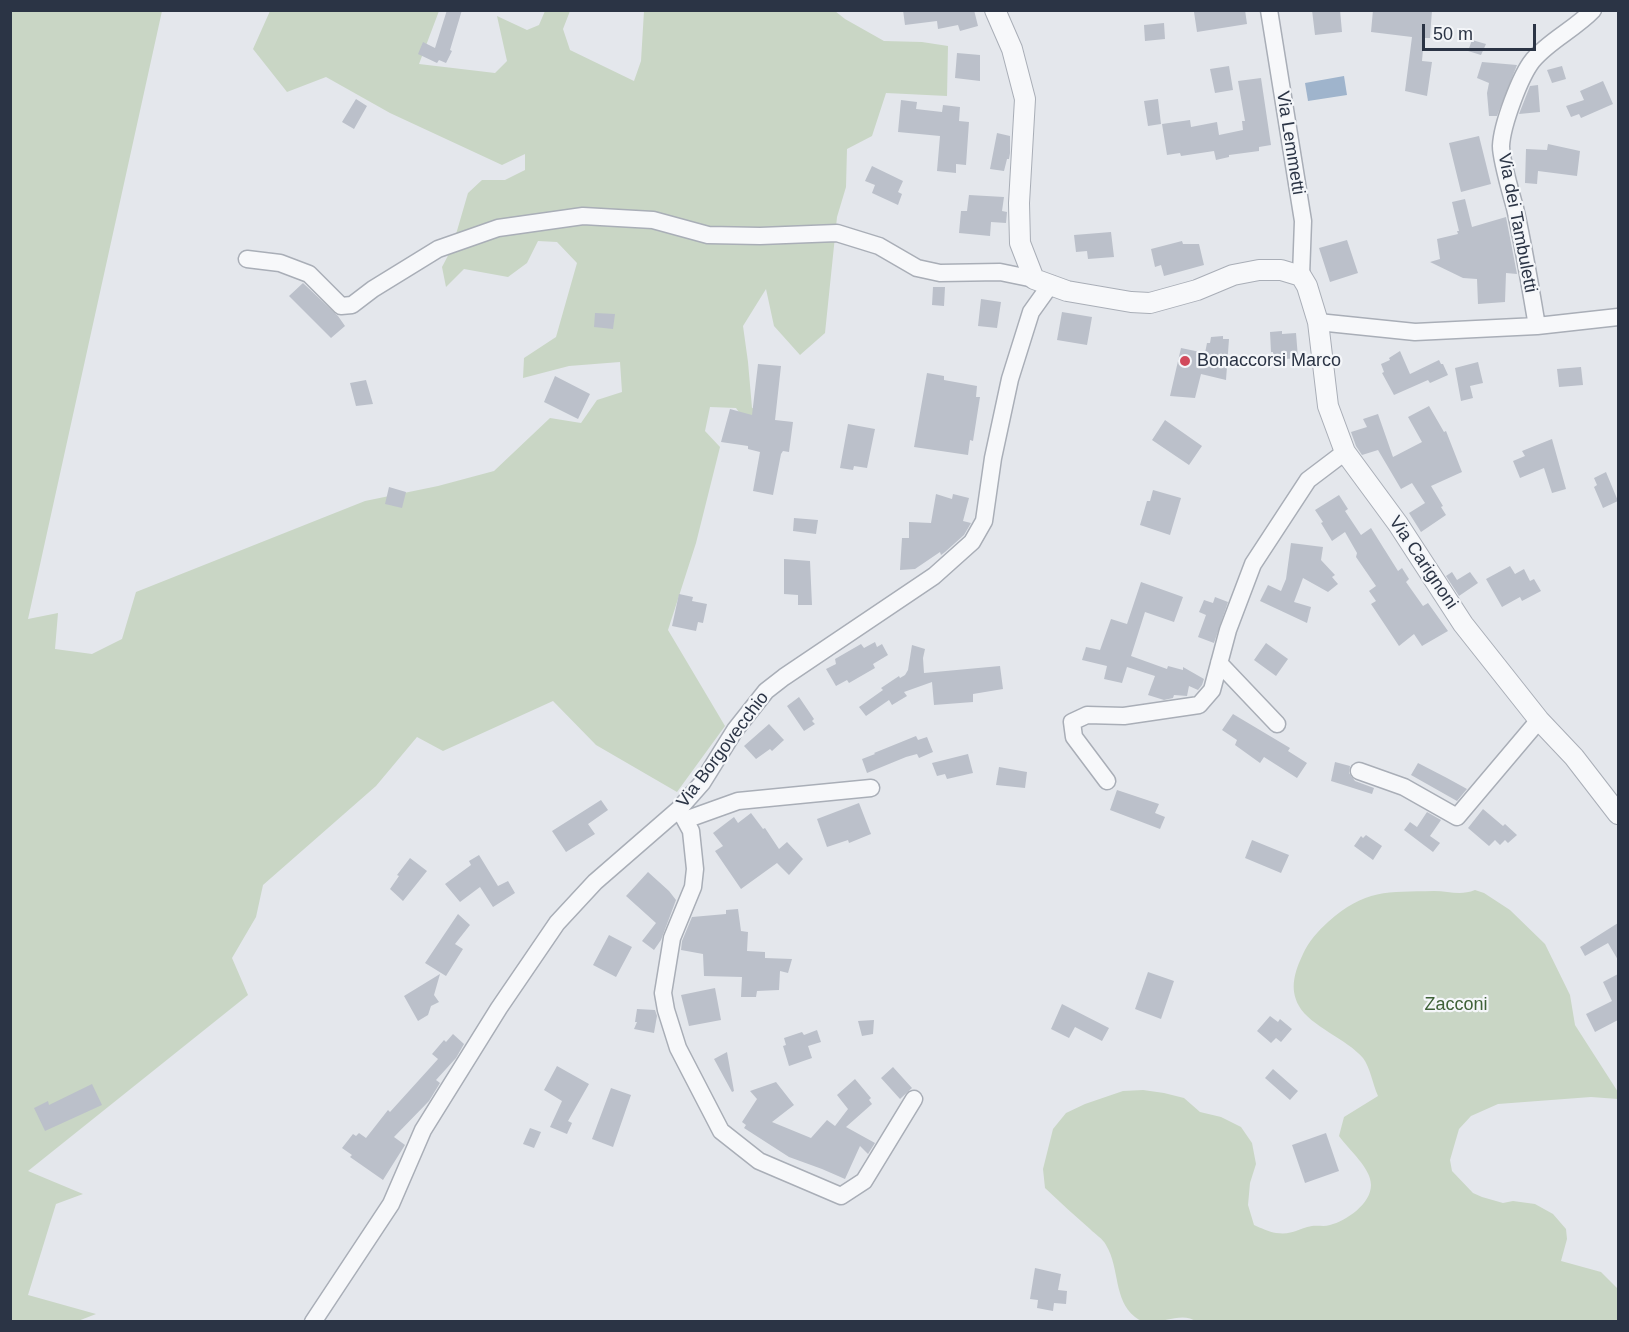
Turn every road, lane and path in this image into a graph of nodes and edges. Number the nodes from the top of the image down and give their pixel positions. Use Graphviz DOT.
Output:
graph roads {
  1 [pos="995,10"];
  2 [pos="1269,10"];
  3 [pos="1593,10"];
  4 [pos="247,259"];
  5 [pos="1300,276"];
  6 [pos="1042,281"];
  7 [pos="1618,317"];
  8 [pos="1318,322"];
  9 [pos="1537,326"];
  10 [pos="1345,452"];
  11 [pos="1219,663"];
  12 [pos="1539,720"];
  13 [pos="1277,724"];
  14 [pos="1359,771"];
  15 [pos="1107,781"];
  16 [pos="871,788"];
  17 [pos="1618,814"];
  18 [pos="682,815"];
  19 [pos="914,1099"];
  20 [pos="313,1322"];
  1 -- 6 [label="street"];
  2 -- 5 [label="street, Via Lemmetti"];
  3 -- 9 [label="street, Via dei Tambuletti"];
  4 -- 6 [label="street"];
  5 -- 6 [label="street"];
  5 -- 8 [label="street, Via Carignoni"];
  6 -- 18 [label="street, Via Borgovecchio"];
  7 -- 9 [label="street"];
  8 -- 9 [label="street"];
  8 -- 10 [label="street, Via Carignoni"];
  10 -- 11 [label="street"];
  10 -- 12 [label="street, Via Carignoni"];
  11 -- 13 [label="street"];
  11 -- 15 [label="street"];
  12 -- 14 [label="street"];
  12 -- 17 [label="street, Via Carignoni"];
  16 -- 18 [label="street"];
  18 -- 19 [label="street"];
  18 -- 20 [label="street, Via Borgovecchio"];
}
